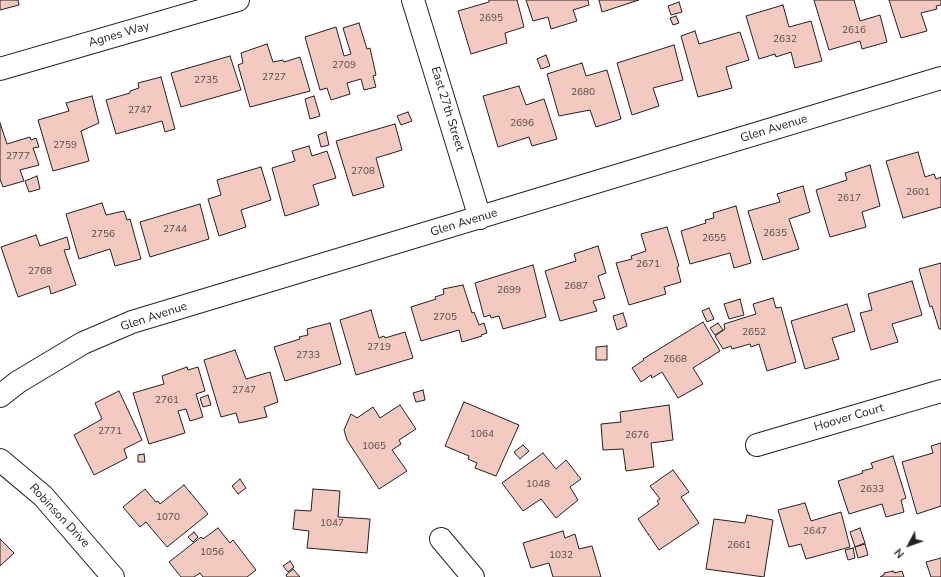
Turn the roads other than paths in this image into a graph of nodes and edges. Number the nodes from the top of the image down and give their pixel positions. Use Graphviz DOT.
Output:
graph roads {
  1 [pos="238,0"];
  2 [pos="414,0"];
  3 [pos="0,69"];
  4 [pos="941,78"];
  5 [pos="480,218"];
  6 [pos="941,391"];
  7 [pos="0,396"];
  8 [pos="757,445"];
  9 [pos="0,460"];
  10 [pos="442,538"];
  11 [pos="113,577"];
  12 [pos="473,577"];
  1 -- 3 [label="street, Agnes Way"];
  2 -- 5 [label="street, East 27th Street"];
  4 -- 5 [label="street, Glen Avenue"];
  5 -- 7 [label="street, Glen Avenue"];
  6 -- 8 [label="street, Hoover Court"];
  9 -- 11 [label="street, Robinson Drive"];
  10 -- 12 [label="street"];
}
